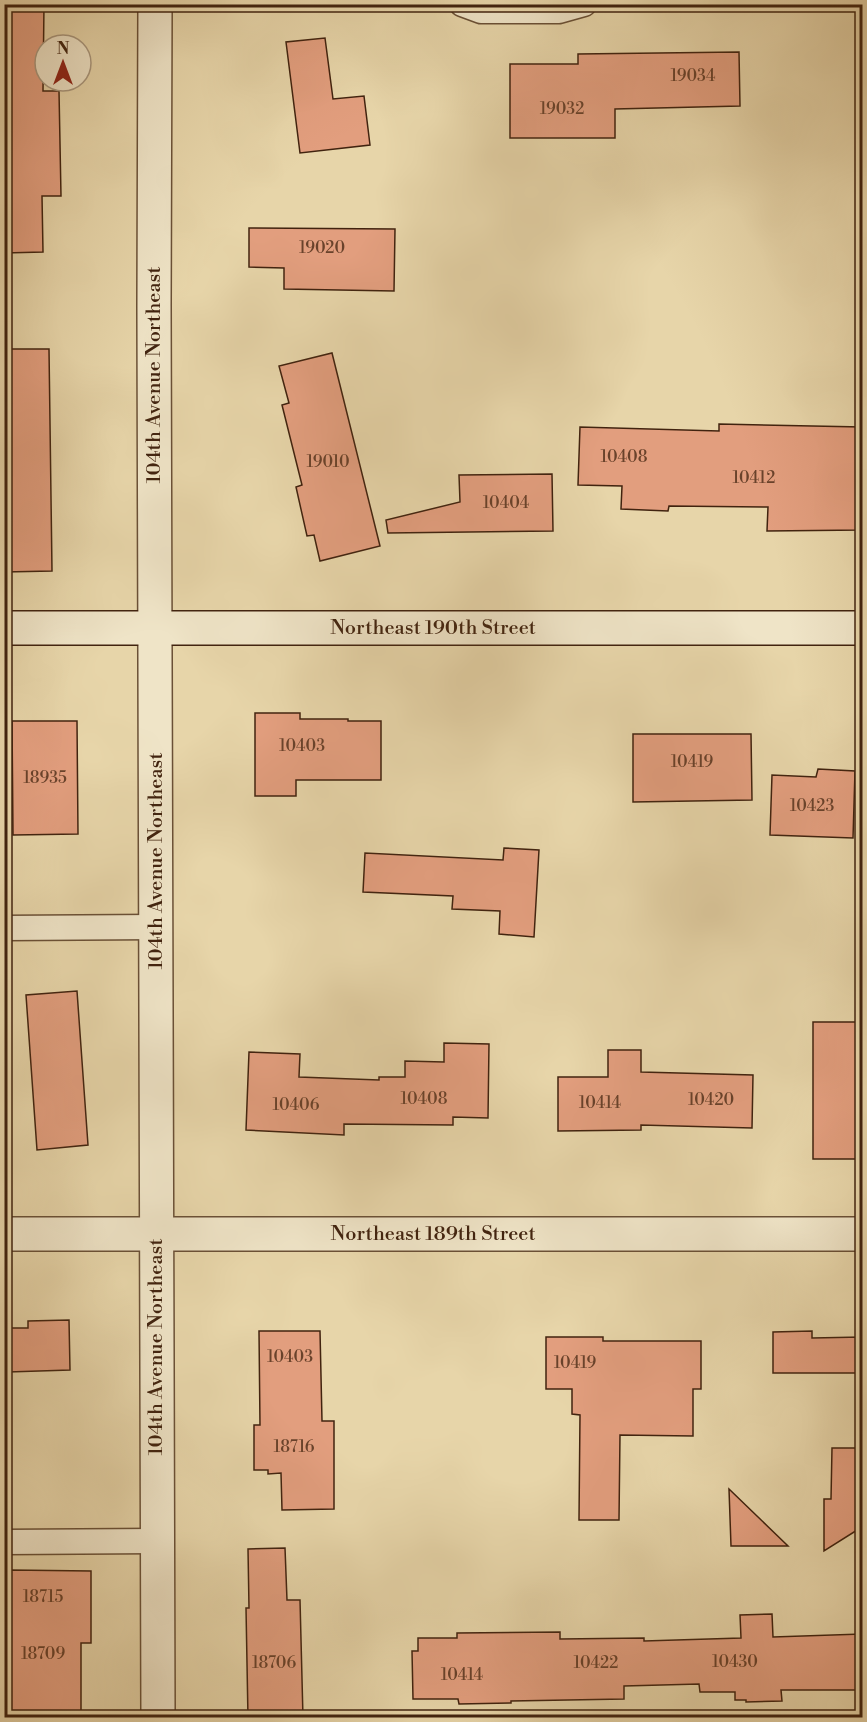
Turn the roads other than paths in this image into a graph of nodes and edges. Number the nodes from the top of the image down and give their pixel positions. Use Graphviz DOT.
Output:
graph roads {
  1 [pos="156,4"];
  2 [pos="462,4"];
  3 [pos="584,4"];
  4 [pos="4,628"];
  5 [pos="862,628"];
  6 [pos="156,629"];
  7 [pos="156,927"];
  8 [pos="4,928"];
  9 [pos="4,1234"];
  10 [pos="156,1234"];
  11 [pos="862,1234"];
  12 [pos="4,1542"];
  13 [pos="156,1542"];
  14 [pos="158,1718"];
  1 -- 6 [label="street, 104th Avenue Northeast"];
  2 -- 3 [label="lane"];
  4 -- 6 [label="street, Northeast 190th Street"];
  5 -- 6 [label="street, Northeast 190th Street"];
  6 -- 7 [label="street, 104th Avenue Northeast"];
  7 -- 8 [label="lane"];
  7 -- 10 [label="street, 104th Avenue Northeast"];
  9 -- 10 [label="street, Northeast 189th Street"];
  10 -- 11 [label="street, Northeast 189th Street"];
  10 -- 13 [label="street, 104th Avenue Northeast"];
  12 -- 13 [label="lane"];
  13 -- 14 [label="street, 104th Avenue Northeast"];
}
